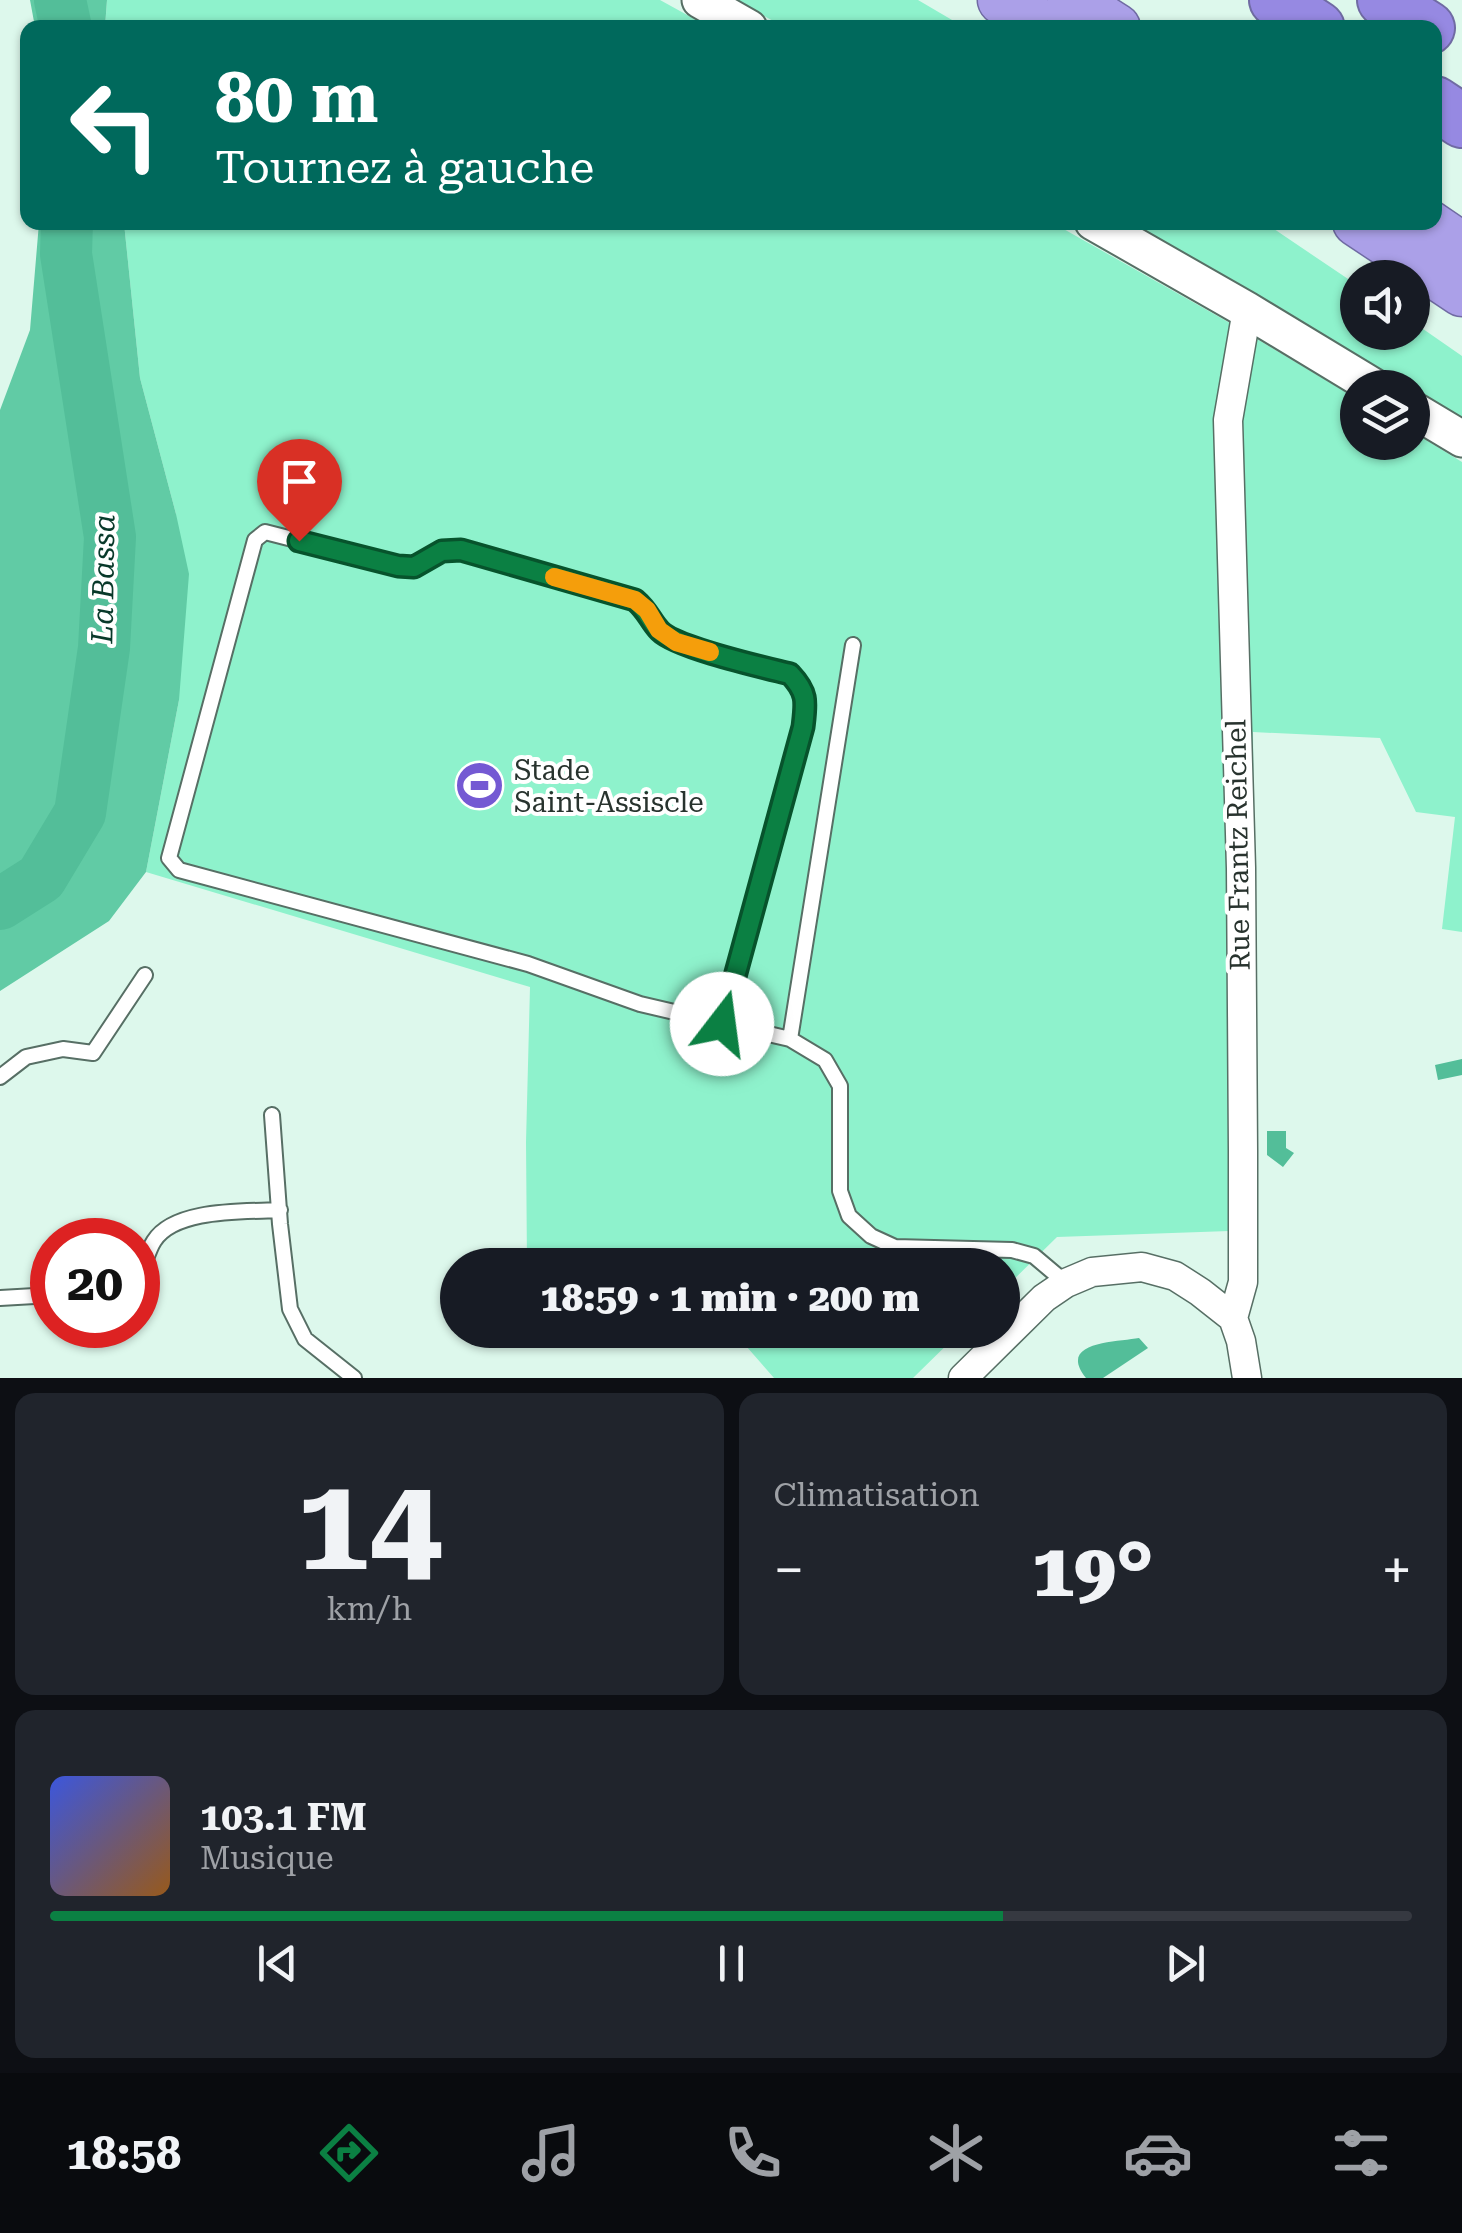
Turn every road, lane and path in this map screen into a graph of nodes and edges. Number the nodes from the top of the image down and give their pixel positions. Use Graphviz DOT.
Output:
graph roads {
  1 [pos="700,0"];
  2 [pos="1002,0"];
  3 [pos="1072,0"];
  4 [pos="1276,0"];
  5 [pos="1384,0"];
  6 [pos="734,20"];
  7 [pos="1034,20"];
  8 [pos="1103,20"];
  9 [pos="1306,20"];
  10 [pos="1415,20"];
  11 [pos="1107,230"];
  12 [pos="1369,230"];
  13 [pos="1437,230"];
  14 [pos="1462,247"];
  15 [pos="1462,292"];
  16 [pos="1247,310"];
  17 [pos="1346,370"];
  18 [pos="1430,420"];
  19 [pos="1462,439"];
  20 [pos="854,645"];
  21 [pos="145,974"];
  22 [pos="722,1024"];
  23 [pos="790,1040"];
  24 [pos="0,1077"];
  25 [pos="272,1115"];
  26 [pos="280,1210"];
  27 [pos="160,1235"];
  28 [pos="1066,1284"];
  29 [pos="30,1296"];
  30 [pos="0,1298"];
  31 [pos="1233,1318"];
  32 [pos="354,1378"];
  33 [pos="964,1378"];
  34 [pos="1247,1378"];
  1 -- 6 [label="street"];
  2 -- 7 [label="highway"];
  3 -- 8 [label="highway"];
  4 -- 9 [label="highway"];
  5 -- 10 [label="highway"];
  11 -- 16 [label="street"];
  12 -- 15 [label="highway"];
  13 -- 14 [label="highway"];
  16 -- 17 [label="street"];
  16 -- 31 [label="street, Rue Frantz Reichel"];
  18 -- 19 [label="street"];
  20 -- 23 [label="lane"];
  21 -- 24 [label="lane"];
  22 -- 22 [label="lane"];
  22 -- 23 [label="lane"];
  23 -- 28 [label="lane"];
  25 -- 26 [label="lane"];
  26 -- 27 [label="lane"];
  26 -- 32 [label="lane"];
  28 -- 31 [label="street"];
  28 -- 33 [label="street"];
  29 -- 30 [label="lane"];
  31 -- 34 [label="street, Rue Frantz Reichel"];
}
